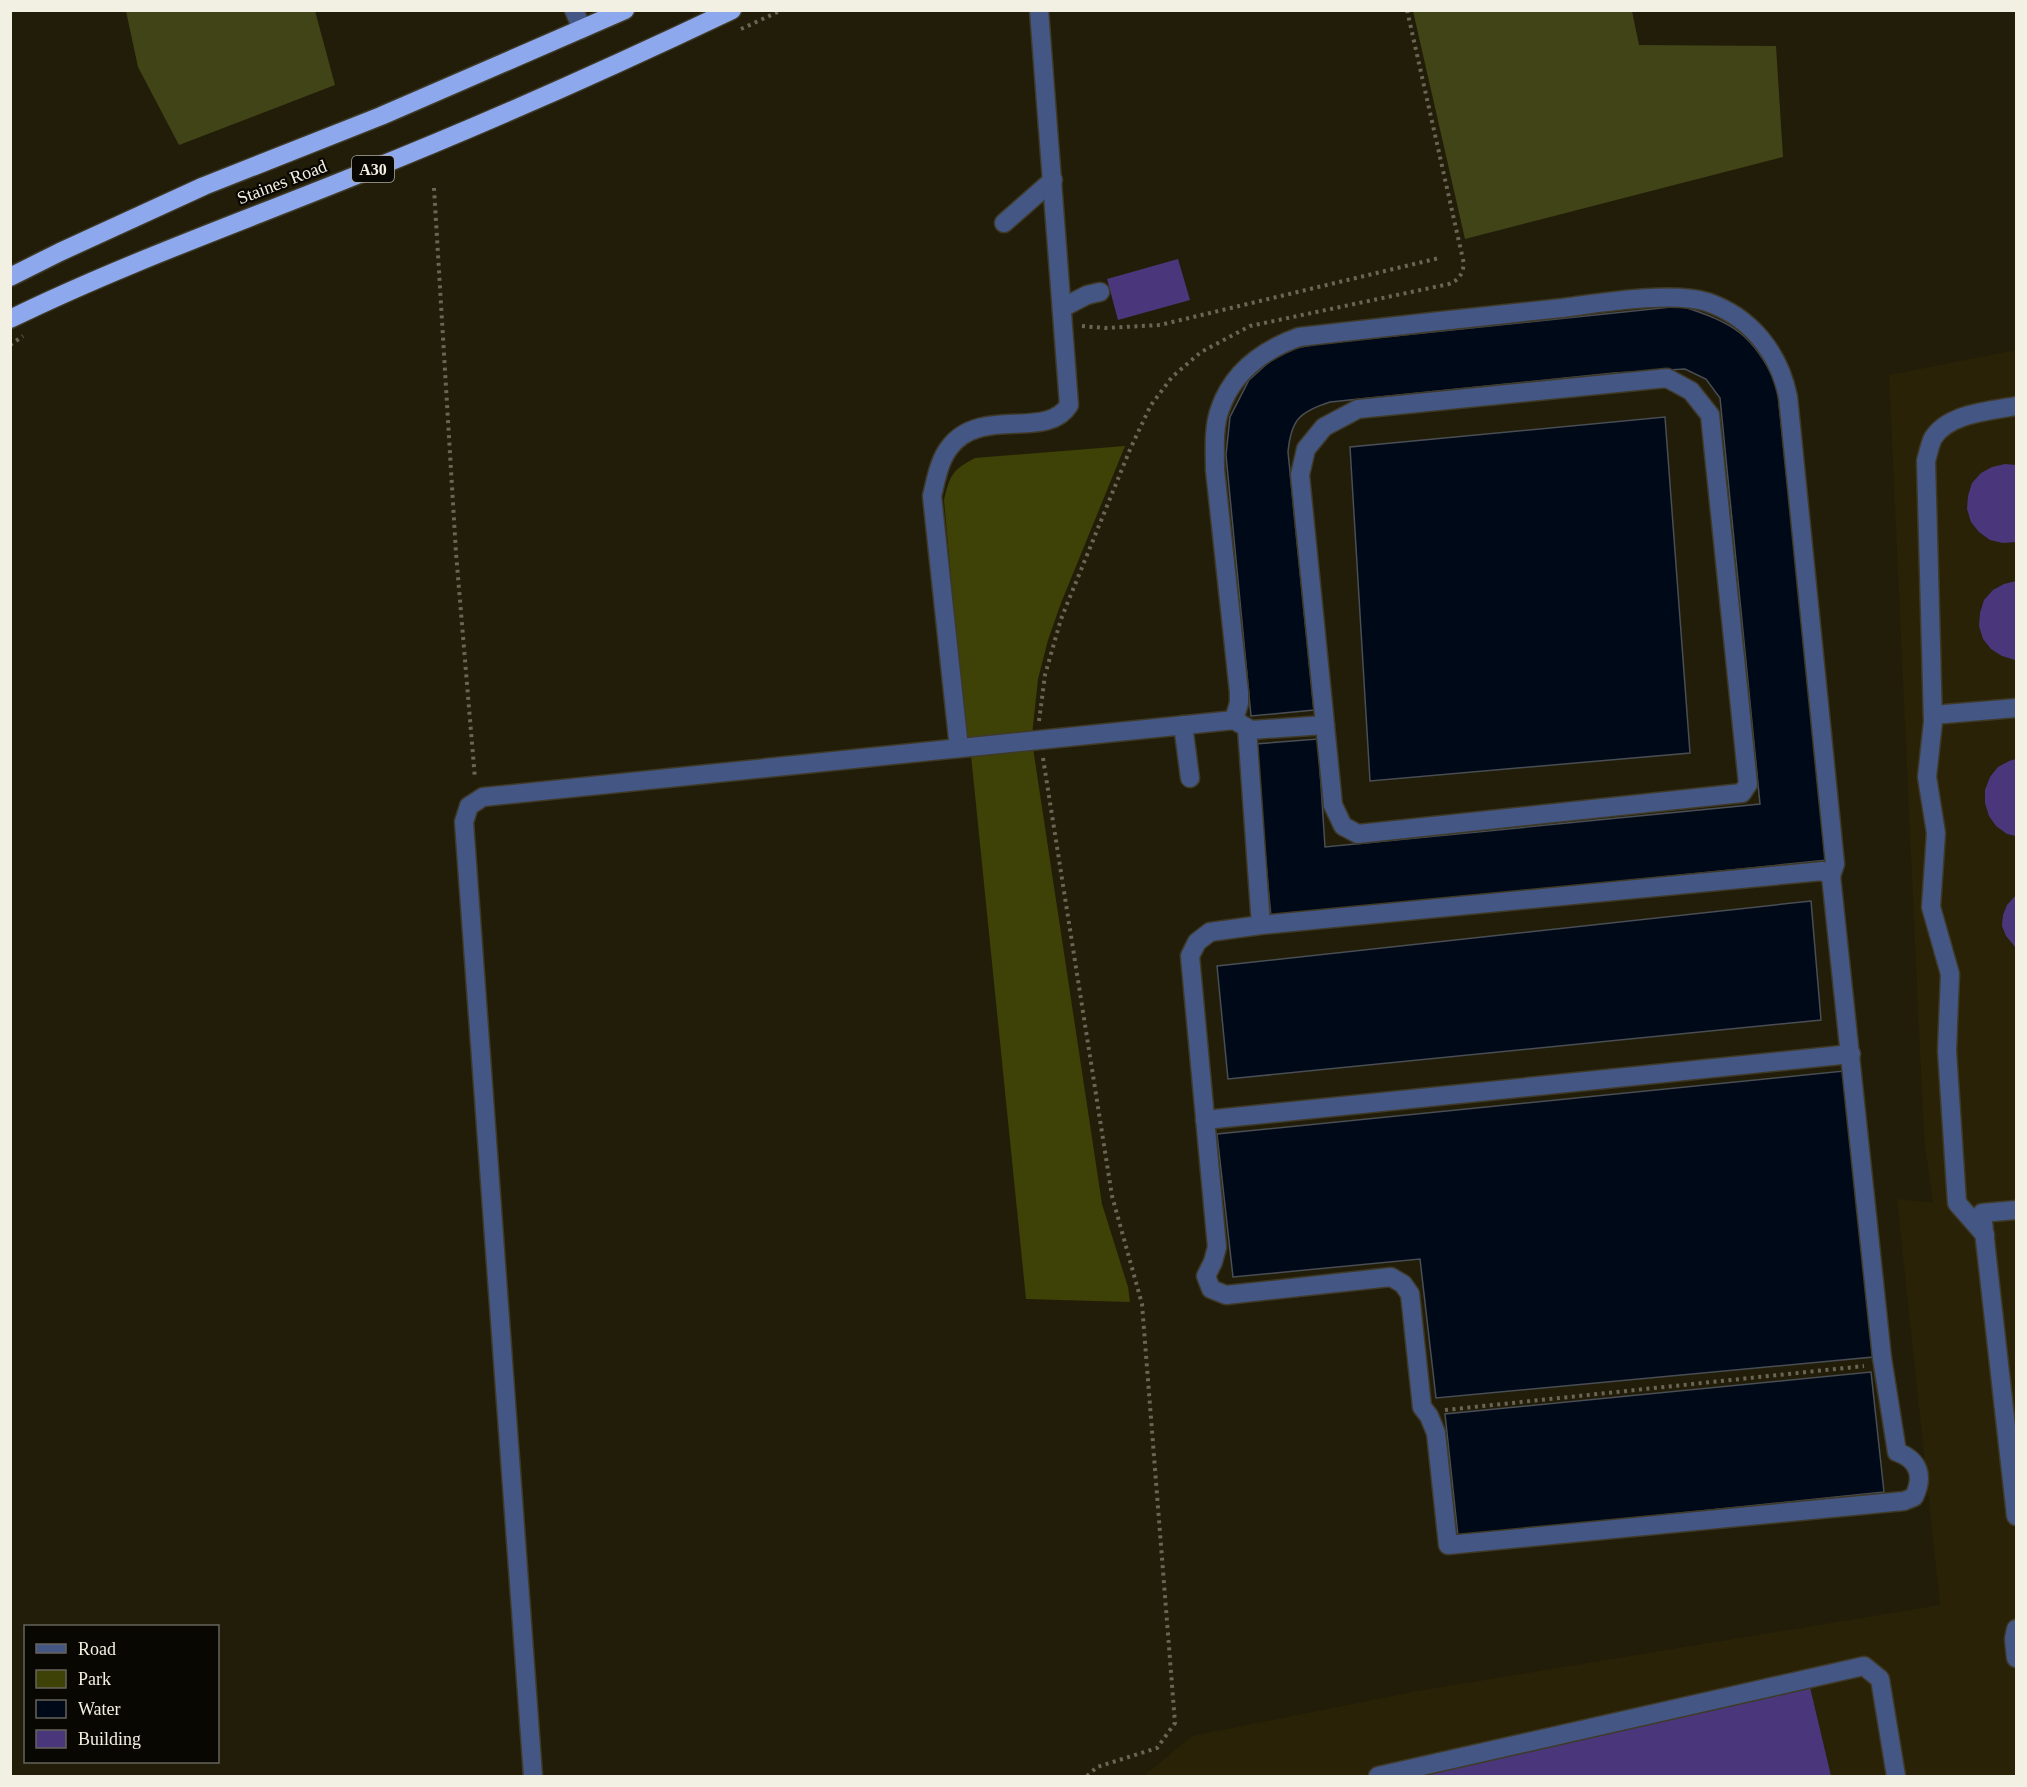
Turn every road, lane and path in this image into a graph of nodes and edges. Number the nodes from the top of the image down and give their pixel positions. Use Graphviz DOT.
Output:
graph roads {
  1 [pos="574,10"];
  2 [pos="625,10"];
  3 [pos="732,10"];
  4 [pos="1039,10"];
  5 [pos="1407,10"];
  6 [pos="582,29"];
  7 [pos="1053,180"];
  8 [pos="434,188"];
  9 [pos="1004,223"];
  10 [pos="1439,258"];
  11 [pos="10,277"];
  12 [pos="1100,292"];
  13 [pos="1063,316"];
  14 [pos="10,319"];
  15 [pos="2016,406"];
  16 [pos="2016,708"];
  17 [pos="1933,715"];
  18 [pos="1241,724"];
  19 [pos="1183,725"];
  20 [pos="1325,725"];
  21 [pos="1040,741"];
  22 [pos="959,748"];
  23 [pos="1190,778"];
  24 [pos="478,799"];
  25 [pos="1831,876"];
  26 [pos="1261,925"];
  27 [pos="1851,1054"];
  28 [pos="1205,1120"];
  29 [pos="2016,1210"];
  30 [pos="1985,1235"];
  31 [pos="1884,1364"];
  32 [pos="1426,1412"];
  33 [pos="2016,1516"];
  34 [pos="2016,1629"];
  35 [pos="2016,1658"];
  36 [pos="533,1776"];
  37 [pos="1087,1776"];
  38 [pos="1378,1776"];
  39 [pos="1896,1776"];
  1 -- 6 [label="lane"];
  2 -- 6 [label="highway, Staines Road / A30"];
  3 -- 14 [label="highway, Staines Road / A30"];
  4 -- 7 [label="lane"];
  5 -- 21 [label="path"];
  6 -- 11 [label="highway, Staines Road / A30"];
  7 -- 9 [label="lane"];
  7 -- 13 [label="lane"];
  8 -- 24 [label="path"];
  10 -- 13 [label="path"];
  12 -- 13 [label="lane"];
  13 -- 22 [label="lane"];
  15 -- 17 [label="lane"];
  16 -- 17 [label="lane"];
  17 -- 30 [label="lane"];
  18 -- 19 [label="lane"];
  18 -- 20 [label="lane"];
  18 -- 25 [label="lane"];
  18 -- 26 [label="lane"];
  19 -- 21 [label="lane"];
  19 -- 23 [label="lane"];
  20 -- 20 [label="lane"];
  21 -- 22 [label="lane"];
  21 -- 37 [label="path"];
  22 -- 24 [label="lane"];
  24 -- 36 [label="lane"];
  25 -- 26 [label="lane"];
  25 -- 27 [label="lane"];
  26 -- 28 [label="lane"];
  27 -- 28 [label="lane"];
  27 -- 31 [label="lane"];
  28 -- 32 [label="lane"];
  29 -- 30 [label="lane"];
  30 -- 33 [label="lane"];
  31 -- 32 [label="path"];
  31 -- 32 [label="lane"];
  34 -- 35 [label="lane"];
  38 -- 39 [label="lane"];
}
